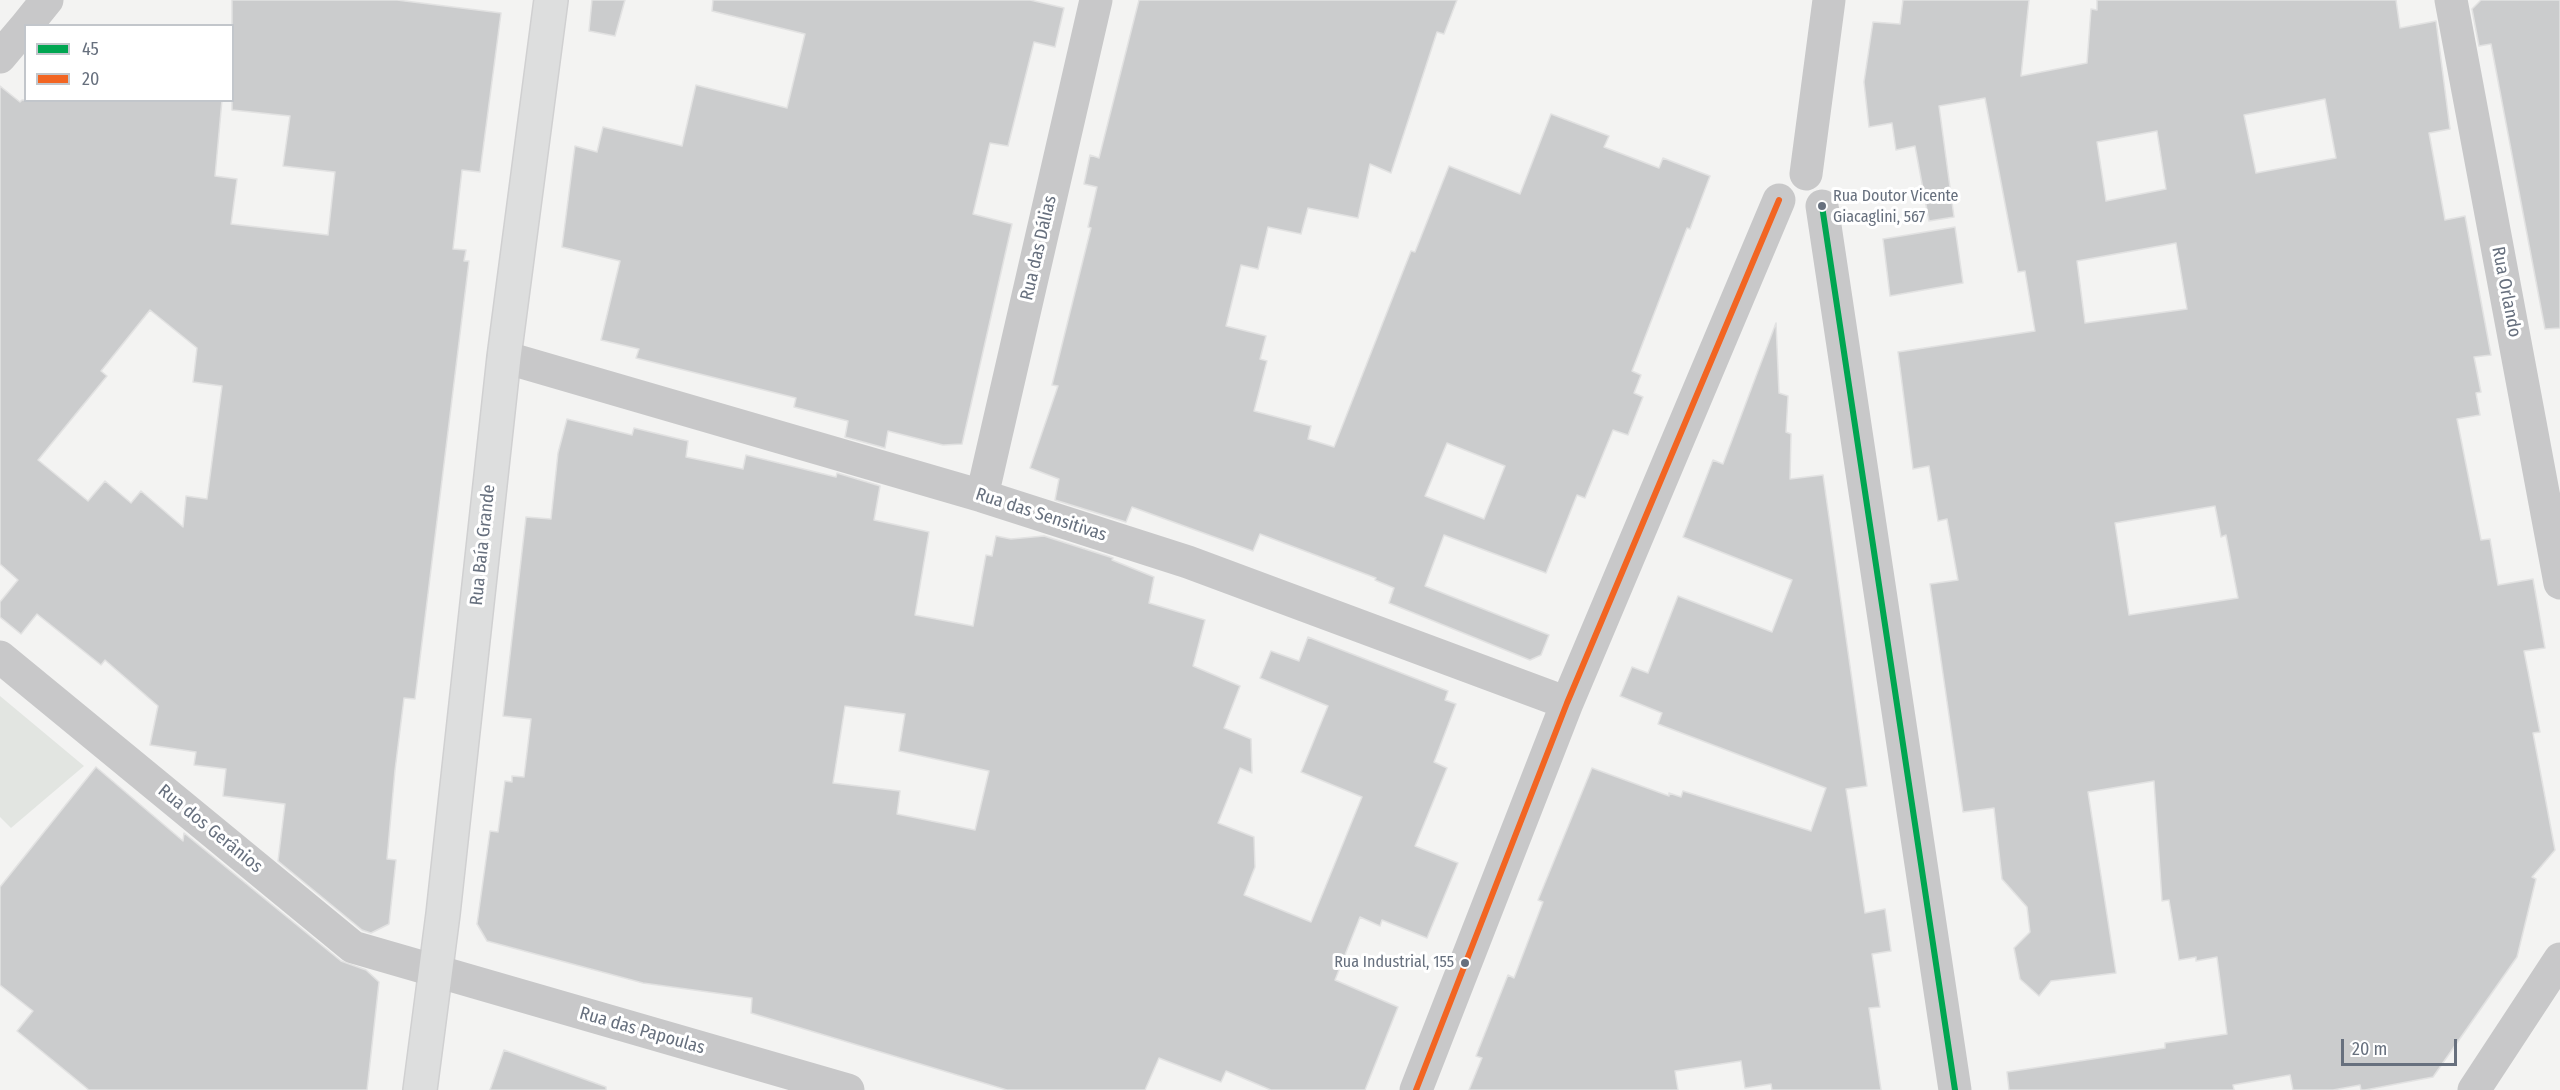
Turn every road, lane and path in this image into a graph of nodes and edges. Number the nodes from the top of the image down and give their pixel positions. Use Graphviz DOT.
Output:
graph roads {
  1 [pos="47,0"];
  2 [pos="550,0"];
  3 [pos="1096,0"];
  4 [pos="1829,0"];
  5 [pos="2451,0"];
  6 [pos="28,24"];
  7 [pos="24,28"];
  8 [pos="0,57"];
  9 [pos="1806,174"];
  10 [pos="1779,200"];
  11 [pos="1822,206"];
  12 [pos="504,357"];
  13 [pos="982,496"];
  14 [pos="2560,583"];
  15 [pos="0,657"];
  16 [pos="1567,703"];
  17 [pos="2560,958"];
  18 [pos="436,972"];
  19 [pos="420,1090"];
  20 [pos="848,1090"];
  21 [pos="1416,1090"];
  22 [pos="1955,1090"];
  23 [pos="2474,1090"];
  1 -- 6 [label="street"];
  2 -- 12 [label="main road, Rua Baía Grande"];
  3 -- 13 [label="street, Rua das Dálias"];
  4 -- 9 [label="street"];
  5 -- 14 [label="street, Rua Orlando"];
  7 -- 8 [label="street"];
  9 -- 10 [label="street"];
  9 -- 11 [label="street"];
  10 -- 11 [label="street"];
  10 -- 16 [label="street"];
  11 -- 22 [label="street"];
  12 -- 13 [label="street, Rua das Sensitivas"];
  12 -- 18 [label="main road, Rua Baía Grande"];
  13 -- 16 [label="street, Rua das Sensitivas"];
  15 -- 18 [label="street, Rua dos Gerânios"];
  16 -- 21 [label="street"];
  17 -- 23 [label="street"];
  18 -- 19 [label="main road, Rua Baía Grande"];
  18 -- 20 [label="street, Rua das Papoulas"];
}
